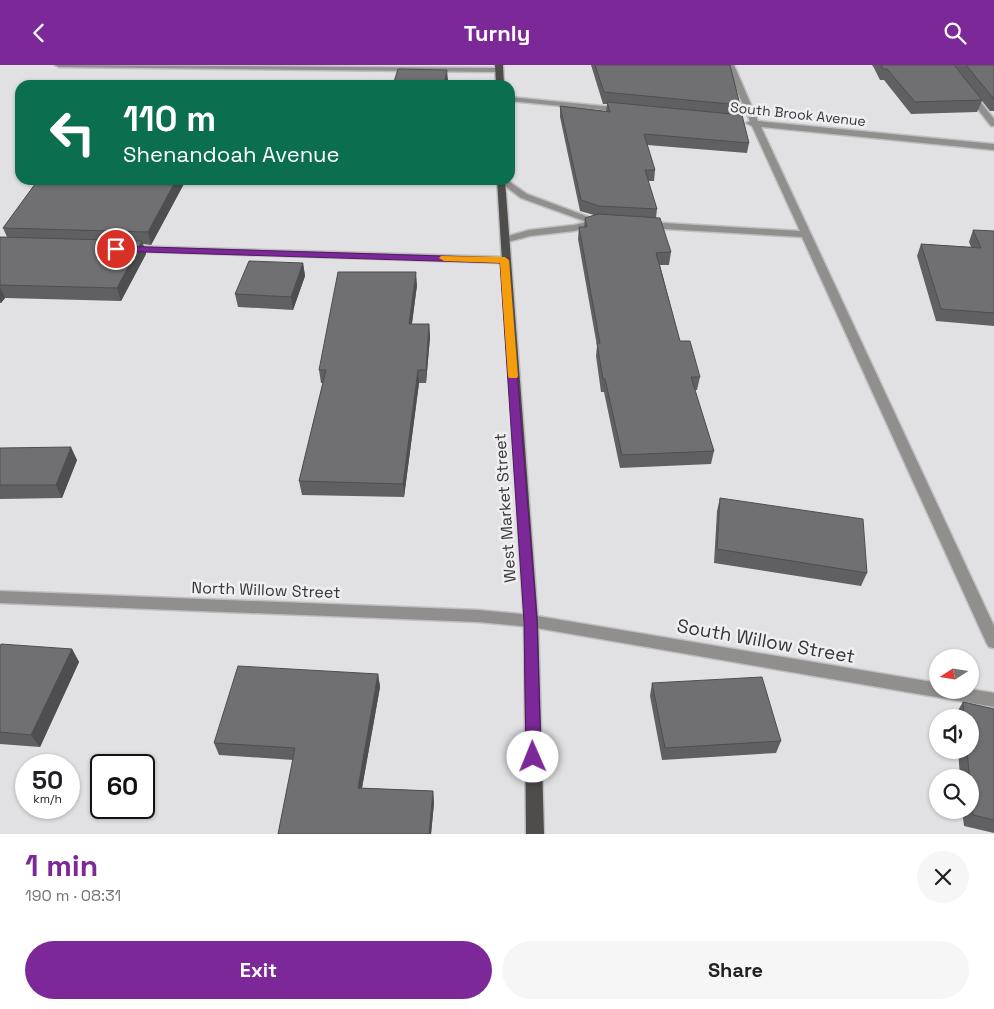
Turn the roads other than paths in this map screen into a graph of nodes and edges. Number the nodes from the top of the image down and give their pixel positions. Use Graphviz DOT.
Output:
graph roads {
  1 [pos="59,65"];
  2 [pos="730,65"];
  3 [pos="947,65"];
  4 [pos="499,67"];
  5 [pos="500,80"];
  6 [pos="515,99"];
  7 [pos="637,111"];
  8 [pos="750,123"];
  9 [pos="994,124"];
  10 [pos="994,147"];
  11 [pos="501,185"];
  12 [pos="508,185"];
  13 [pos="637,224"];
  14 [pos="806,234"];
  15 [pos="504,240"];
  16 [pos="119,249"];
  17 [pos="505,260"];
  18 [pos="0,597"];
  19 [pos="531,621"];
  20 [pos="994,642"];
  21 [pos="994,700"];
  22 [pos="535,834"];
  1 -- 4 [label="street"];
  2 -- 8 [label="street"];
  3 -- 9 [label="street"];
  4 -- 5 [label="main road"];
  6 -- 7 [label="street"];
  8 -- 10 [label="street, South Brook Avenue"];
  8 -- 14 [label="street"];
  11 -- 15 [label="main road, West Market Street"];
  12 -- 15 [label="street"];
  13 -- 14 [label="street"];
  14 -- 20 [label="street"];
  15 -- 17 [label="main road, West Market Street"];
  16 -- 17 [label="street"];
  17 -- 19 [label="main road, West Market Street"];
  18 -- 19 [label="street, North Willow Street"];
  19 -- 21 [label="street, South Willow Street"];
  19 -- 22 [label="main road, West Market Street"];
}
